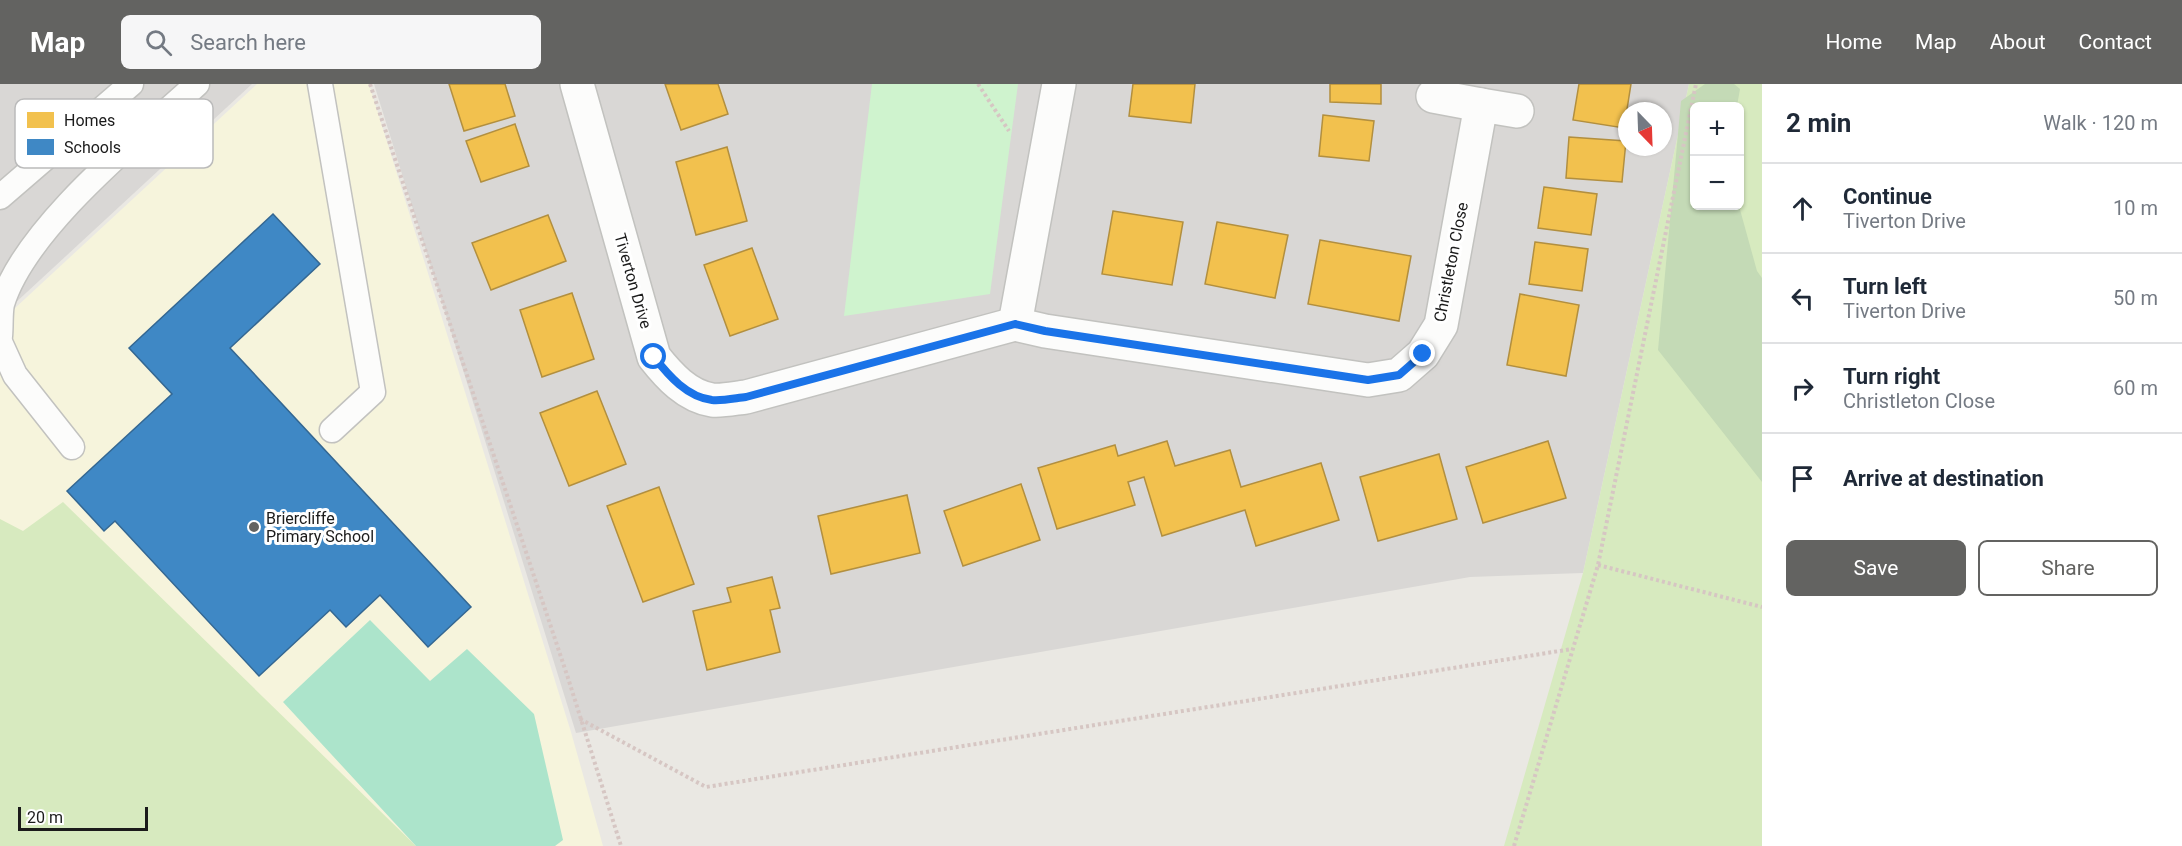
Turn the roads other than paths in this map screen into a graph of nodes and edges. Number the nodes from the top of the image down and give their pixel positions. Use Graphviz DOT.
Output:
graph roads {
  1 [pos="131,84"];
  2 [pos="197,84"];
  3 [pos="320,84"];
  4 [pos="577,84"];
  5 [pos="1059,84"];
  6 [pos="1432,96"];
  7 [pos="114,99"];
  8 [pos="181,99"];
  9 [pos="1480,105"];
  10 [pos="1517,111"];
  11 [pos="34,168"];
  12 [pos="106,168"];
  13 [pos="0,197"];
  14 [pos="1015,324"];
  15 [pos="0,336"];
  16 [pos="0,342"];
  17 [pos="332,430"];
  18 [pos="72,447"];
  1 -- 7 [label="lane"];
  2 -- 8 [label="lane"];
  3 -- 17 [label="lane"];
  4 -- 14 [label="street, Tiverton Drive"];
  5 -- 14 [label="street"];
  6 -- 9 [label="street"];
  9 -- 10 [label="street"];
  9 -- 14 [label="street, Christleton Close"];
  11 -- 13 [label="lane"];
  12 -- 15 [label="lane"];
  16 -- 18 [label="lane"];
}
